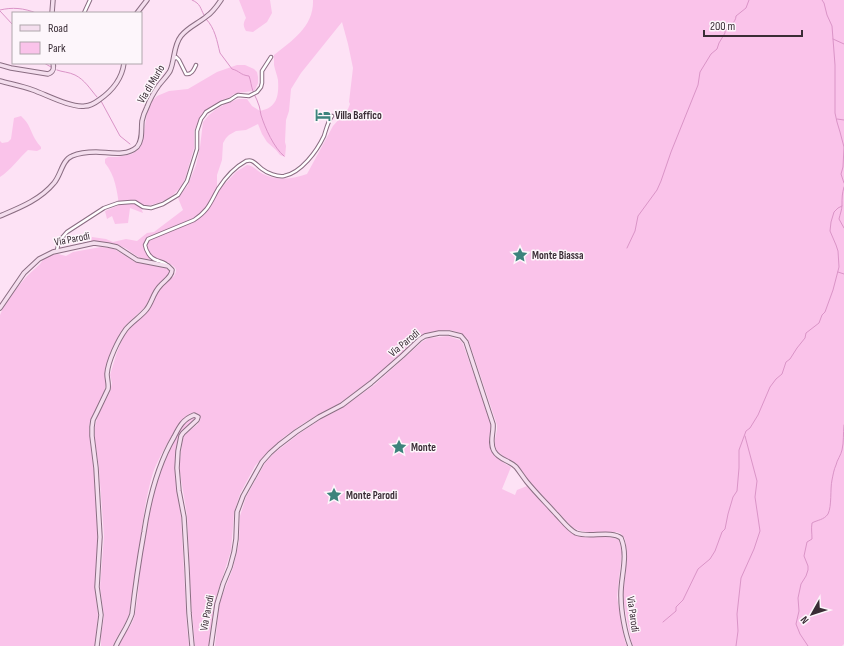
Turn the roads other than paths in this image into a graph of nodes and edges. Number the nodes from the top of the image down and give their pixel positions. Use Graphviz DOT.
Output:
graph roads {
  1 [pos="53,0"];
  2 [pos="90,0"];
  3 [pos="147,0"];
  4 [pos="221,0"];
  5 [pos="52,12"];
  6 [pos="84,12"];
  7 [pos="138,12"];
  8 [pos="271,57"];
  9 [pos="174,59"];
  10 [pos="0,64"];
  11 [pos="53,64"];
  12 [pos="124,64"];
  13 [pos="196,65"];
  14 [pos="0,82"];
  15 [pos="332,116"];
  16 [pos="0,216"];
  17 [pos="58,251"];
  18 [pos="168,266"];
  19 [pos="0,308"];
  20 [pos="97,646"];
  21 [pos="116,646"];
  22 [pos="192,646"];
  23 [pos="211,646"];
  24 [pos="630,646"];
  1 -- 5 [label="street"];
  2 -- 6 [label="street"];
  3 -- 7 [label="street"];
  4 -- 9 [label="street, Via di Murlo"];
  8 -- 17 [label="street"];
  9 -- 13 [label="street"];
  9 -- 16 [label="street, Via di Murlo"];
  10 -- 11 [label="street"];
  12 -- 14 [label="street"];
  15 -- 18 [label="street"];
  17 -- 18 [label="street, Via Parodi"];
  17 -- 19 [label="street, Via Parodi"];
  18 -- 20 [label="street"];
  21 -- 22 [label="street, Via Parodi"];
  23 -- 24 [label="street, Via Parodi"];
}
